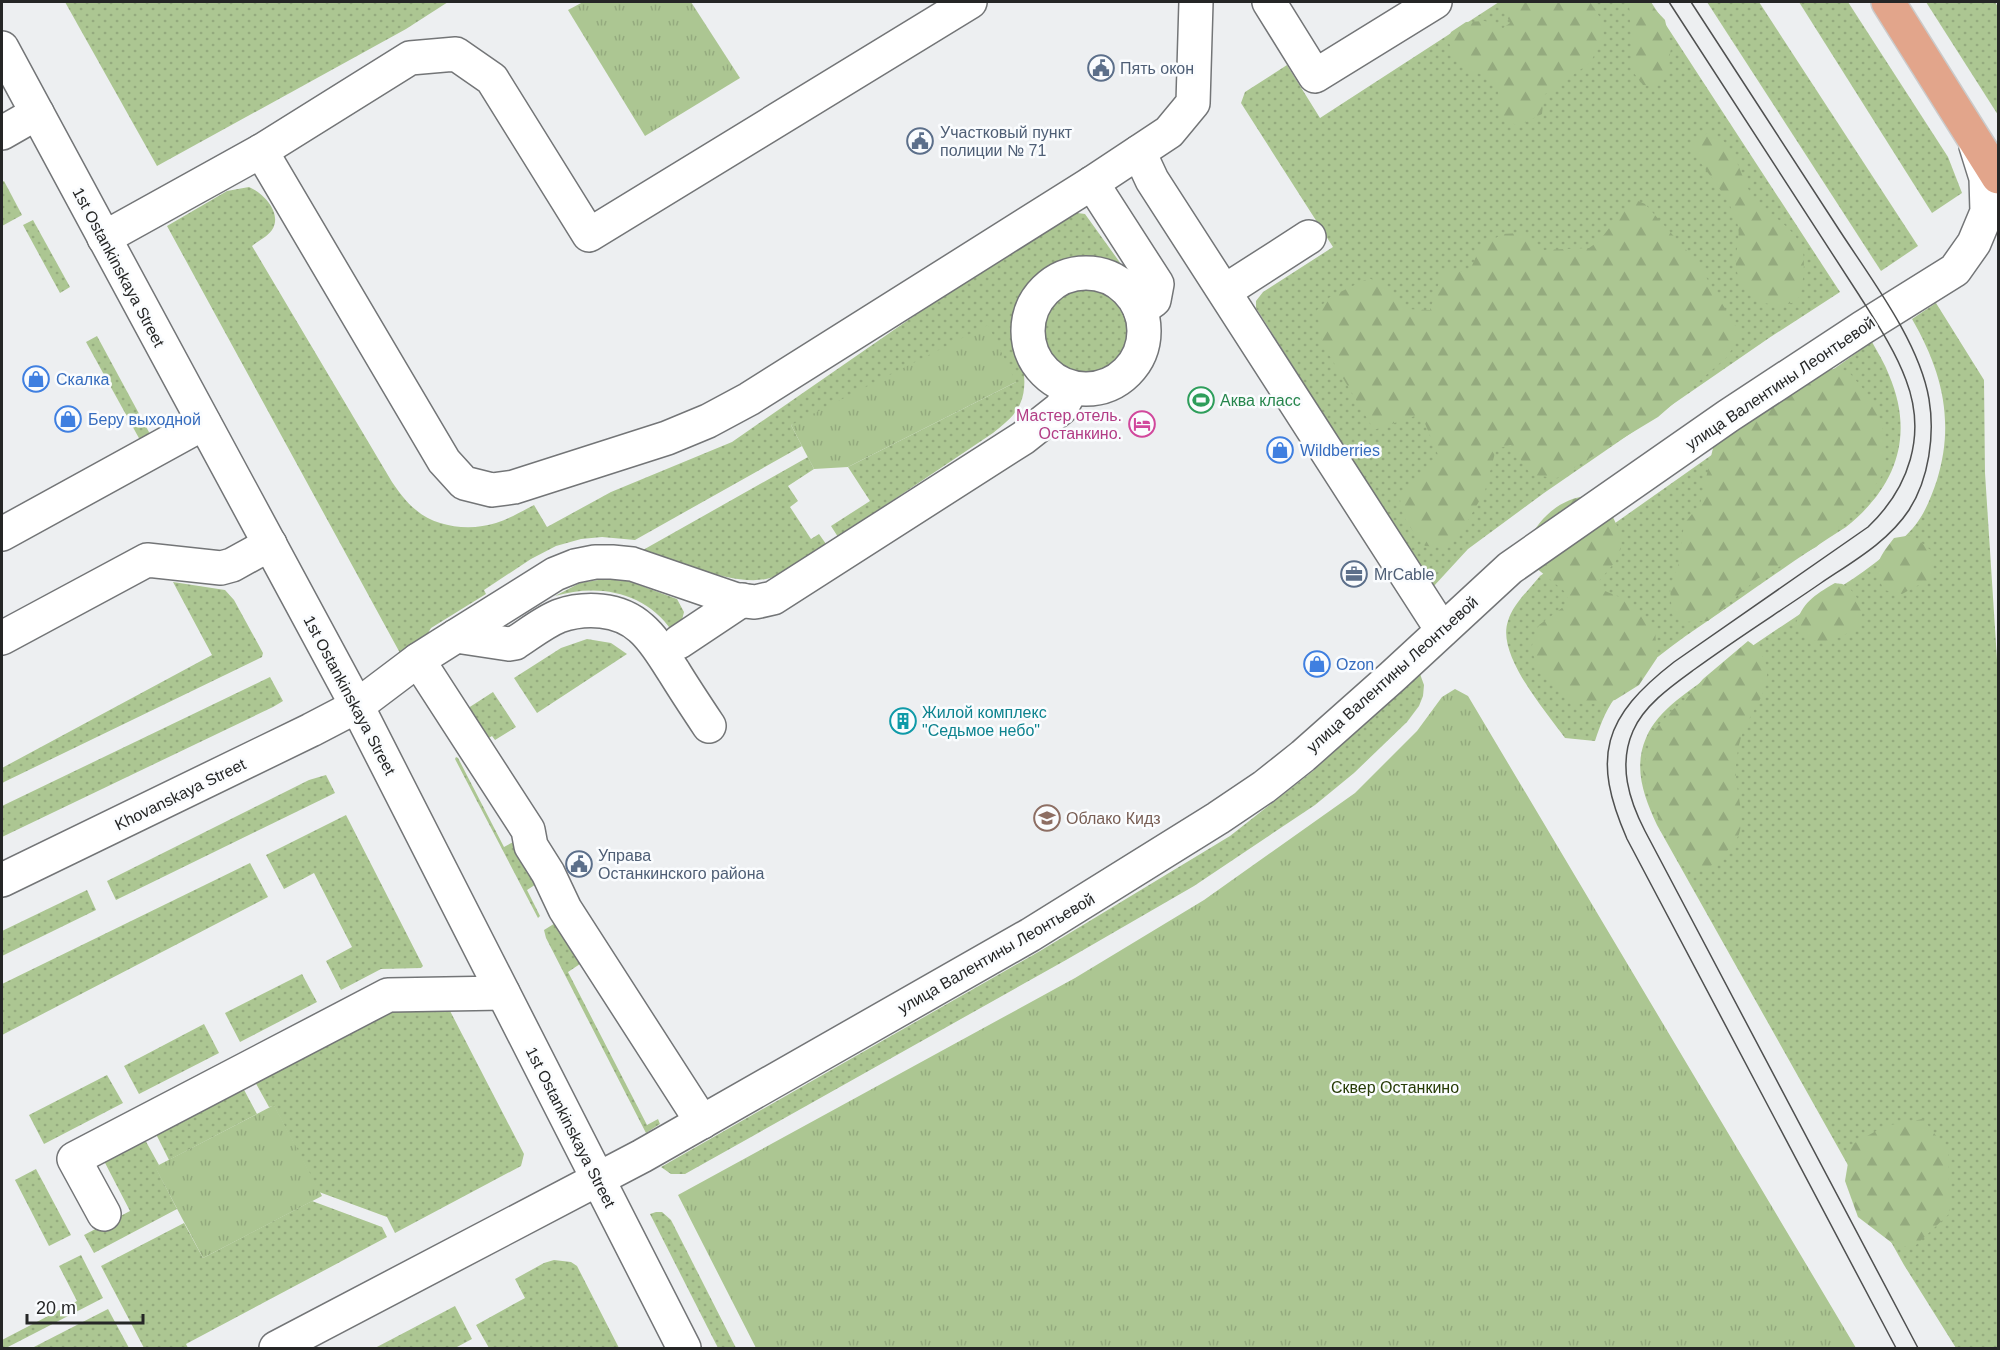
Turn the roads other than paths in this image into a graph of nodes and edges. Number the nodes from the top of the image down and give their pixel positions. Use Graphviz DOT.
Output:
graph roads {
  1 [pos="970,2"];
  2 [pos="1196,2"];
  3 [pos="1269,2"];
  4 [pos="1435,2"];
  5 [pos="1888,2"];
  6 [pos="2,48"];
  7 [pos="37,113"];
  8 [pos="2,133"];
  9 [pos="1974,138"];
  10 [pos="261,151"];
  11 [pos="1138,152"];
  12 [pos="1998,177"];
  13 [pos="1092,183"];
  14 [pos="1309,237"];
  15 [pos="104,238"];
  16 [pos="1225,291"];
  17 [pos="1140,310"];
  18 [pos="1072,388"];
  19 [pos="204,423"];
  20 [pos="2,534"];
  21 [pos="270,544"];
  22 [pos="742,600"];
  23 [pos="1442,630"];
  24 [pos="456,636"];
  25 [pos="2,638"];
  26 [pos="679,642"];
  27 [pos="418,660"];
  28 [pos="357,706"];
  29 [pos="709,726"];
  30 [pos="2,880"];
  31 [pos="503,993"];
  32 [pos="702,1122"];
  33 [pos="598,1180"];
  34 [pos="104,1214"];
  35 [pos="675,1344"];
  36 [pos="276,1348"];
  1 -- 10 [label="street"];
  2 -- 11 [label="street"];
  3 -- 4 [label="street"];
  5 -- 9 [label="main road"];
  6 -- 7 [label="street, 1st Ostankinskaya Street"];
  7 -- 8 [label="street"];
  7 -- 15 [label="street, 1st Ostankinskaya Street"];
  9 -- 12 [label="main road"];
  9 -- 23 [label="street, улица Валентины Леонтьевой"];
  10 -- 13 [label="street"];
  10 -- 15 [label="street"];
  11 -- 13 [label="street"];
  11 -- 16 [label="street"];
  13 -- 17 [label="street"];
  14 -- 16 [label="street"];
  15 -- 19 [label="street, 1st Ostankinskaya Street"];
  16 -- 23 [label="street"];
  17 -- 18 [label="street"];
  17 -- 18 [label="street"];
  18 -- 22 [label="street"];
  19 -- 20 [label="street"];
  19 -- 21 [label="street, 1st Ostankinskaya Street"];
  21 -- 25 [label="street"];
  21 -- 28 [label="street, 1st Ostankinskaya Street"];
  22 -- 24 [label="street, Khovanskaya Street"];
  22 -- 26 [label="street"];
  23 -- 32 [label="street, улица Валентины Леонтьевой"];
  24 -- 27 [label="street, Khovanskaya Street"];
  24 -- 29 [label="street"];
  27 -- 28 [label="street, Khovanskaya Street"];
  27 -- 32 [label="street"];
  28 -- 30 [label="street, Khovanskaya Street"];
  28 -- 31 [label="street, 1st Ostankinskaya Street"];
  31 -- 33 [label="street, 1st Ostankinskaya Street"];
  31 -- 34 [label="street"];
  32 -- 33 [label="street, улица Валентины Леонтьевой"];
  33 -- 35 [label="street, 1st Ostankinskaya Street"];
  33 -- 36 [label="street, улица Валентины Леонтьевой"];
}
